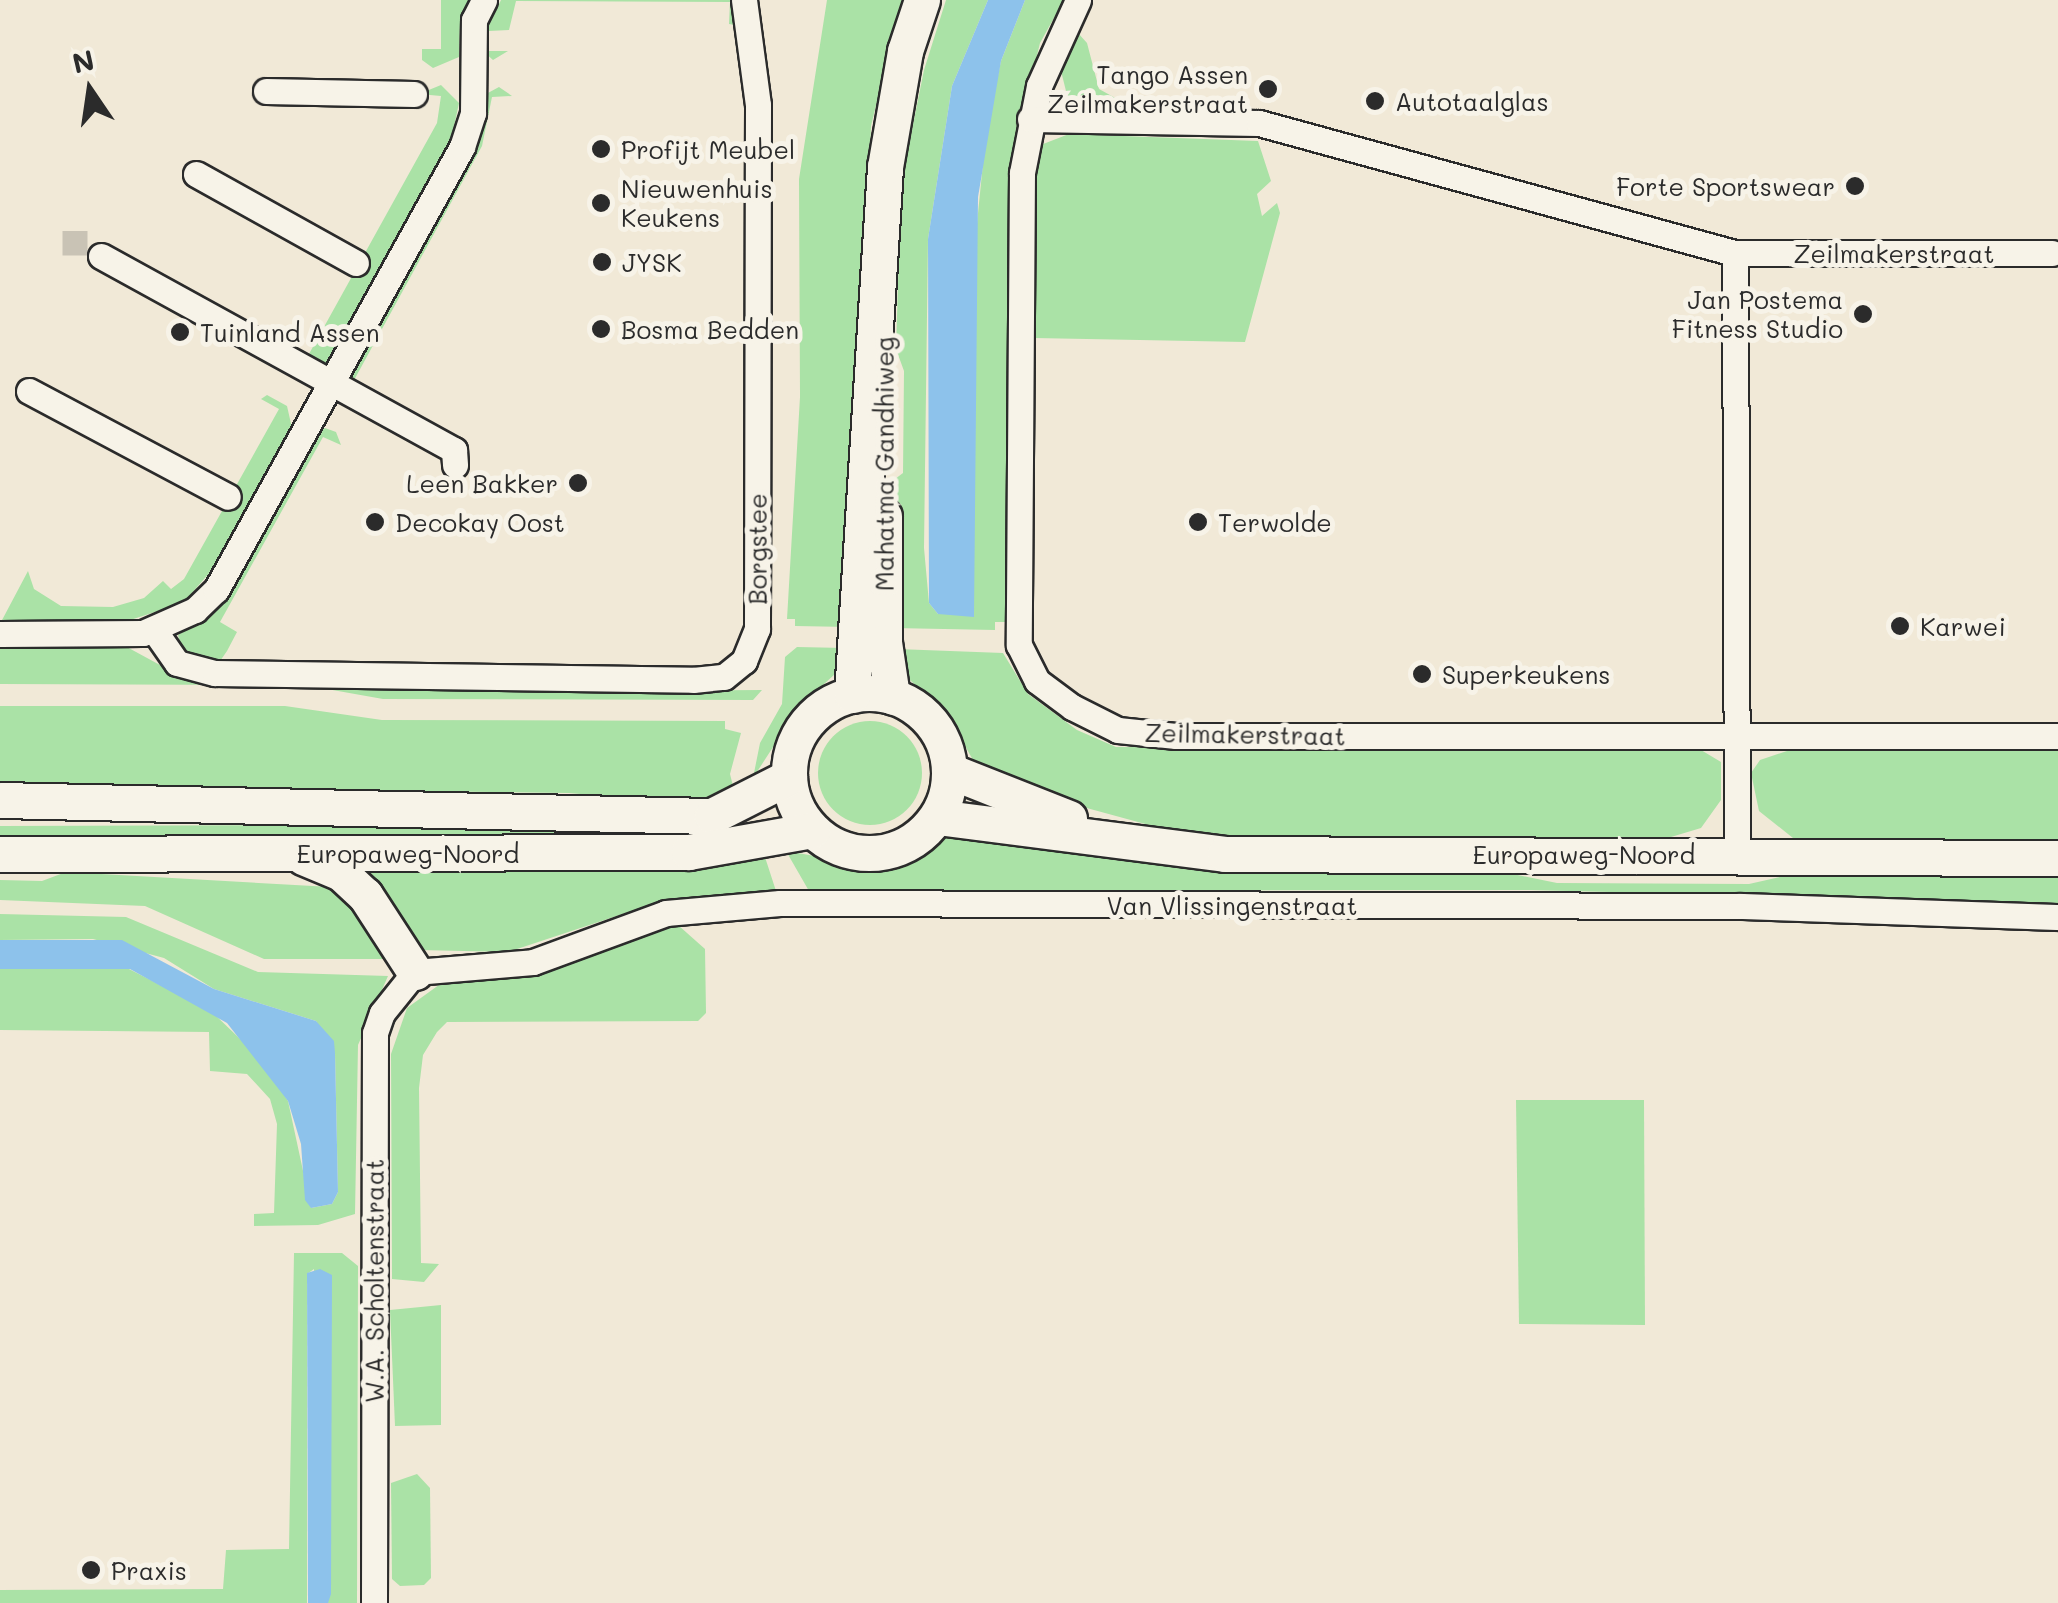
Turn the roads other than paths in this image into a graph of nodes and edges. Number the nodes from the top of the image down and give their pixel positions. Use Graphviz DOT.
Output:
graph roads {
  1 [pos="484,0"];
  2 [pos="744,0"];
  3 [pos="922,0"];
  4 [pos="1078,0"];
  5 [pos="266,91"];
  6 [pos="414,94"];
  7 [pos="1030,119"];
  8 [pos="196,174"];
  9 [pos="880,230"];
  10 [pos="1736,252"];
  11 [pos="2056,255"];
  12 [pos="101,256"];
  13 [pos="356,263"];
  14 [pos="332,381"];
  15 [pos="29,391"];
  16 [pos="455,465"];
  17 [pos="228,497"];
  18 [pos="154,630"];
  19 [pos="0,634"];
  20 [pos="852,695"];
  21 [pos="892,696"];
  22 [pos="1734,735"];
  23 [pos="2058,736"];
  24 [pos="950,772"];
  25 [pos="790,777"];
  26 [pos="0,800"];
  27 [pos="937,817"];
  28 [pos="812,830"];
  29 [pos="1112,835"];
  30 [pos="293,853"];
  31 [pos="0,854"];
  32 [pos="1736,854"];
  33 [pos="2058,858"];
  34 [pos="2058,917"];
  35 [pos="415,972"];
  36 [pos="374,1603"];
  1 -- 14 [label="street"];
  2 -- 18 [label="street, Borgstee"];
  3 -- 9 [label="main road, Mahatma Gandhiweg"];
  4 -- 7 [label="street, Zeilmakerstraat"];
  5 -- 6 [label="street"];
  7 -- 10 [label="street, Zeilmakerstraat"];
  7 -- 22 [label="street, Zeilmakerstraat"];
  8 -- 13 [label="street"];
  9 -- 20 [label="main road, Mahatma Gandhiweg"];
  9 -- 21 [label="main road, Mahatma Gandhiweg"];
  10 -- 11 [label="street, Zeilmakerstraat"];
  10 -- 22 [label="street"];
  12 -- 14 [label="street"];
  14 -- 16 [label="street"];
  14 -- 18 [label="street"];
  15 -- 17 [label="street"];
  18 -- 19 [label="street"];
  20 -- 21 [label="main road"];
  20 -- 25 [label="main road"];
  21 -- 24 [label="main road"];
  22 -- 23 [label="street, Zeilmakerstraat"];
  22 -- 32 [label="street"];
  24 -- 27 [label="main road"];
  24 -- 29 [label="main road, Europaweg-Noord"];
  25 -- 26 [label="main road, Europaweg-Noord"];
  25 -- 28 [label="main road"];
  27 -- 28 [label="main road"];
  27 -- 29 [label="main road, Europaweg-Noord"];
  28 -- 30 [label="main road, Europaweg-Noord"];
  29 -- 32 [label="main road, Europaweg-Noord"];
  30 -- 31 [label="main road, Europaweg-Noord"];
  30 -- 35 [label="main road"];
  32 -- 33 [label="main road, Europaweg-Noord"];
  34 -- 35 [label="street, Van Vlissingenstraat"];
  35 -- 36 [label="street, W.A. Scholtenstraat"];
}
